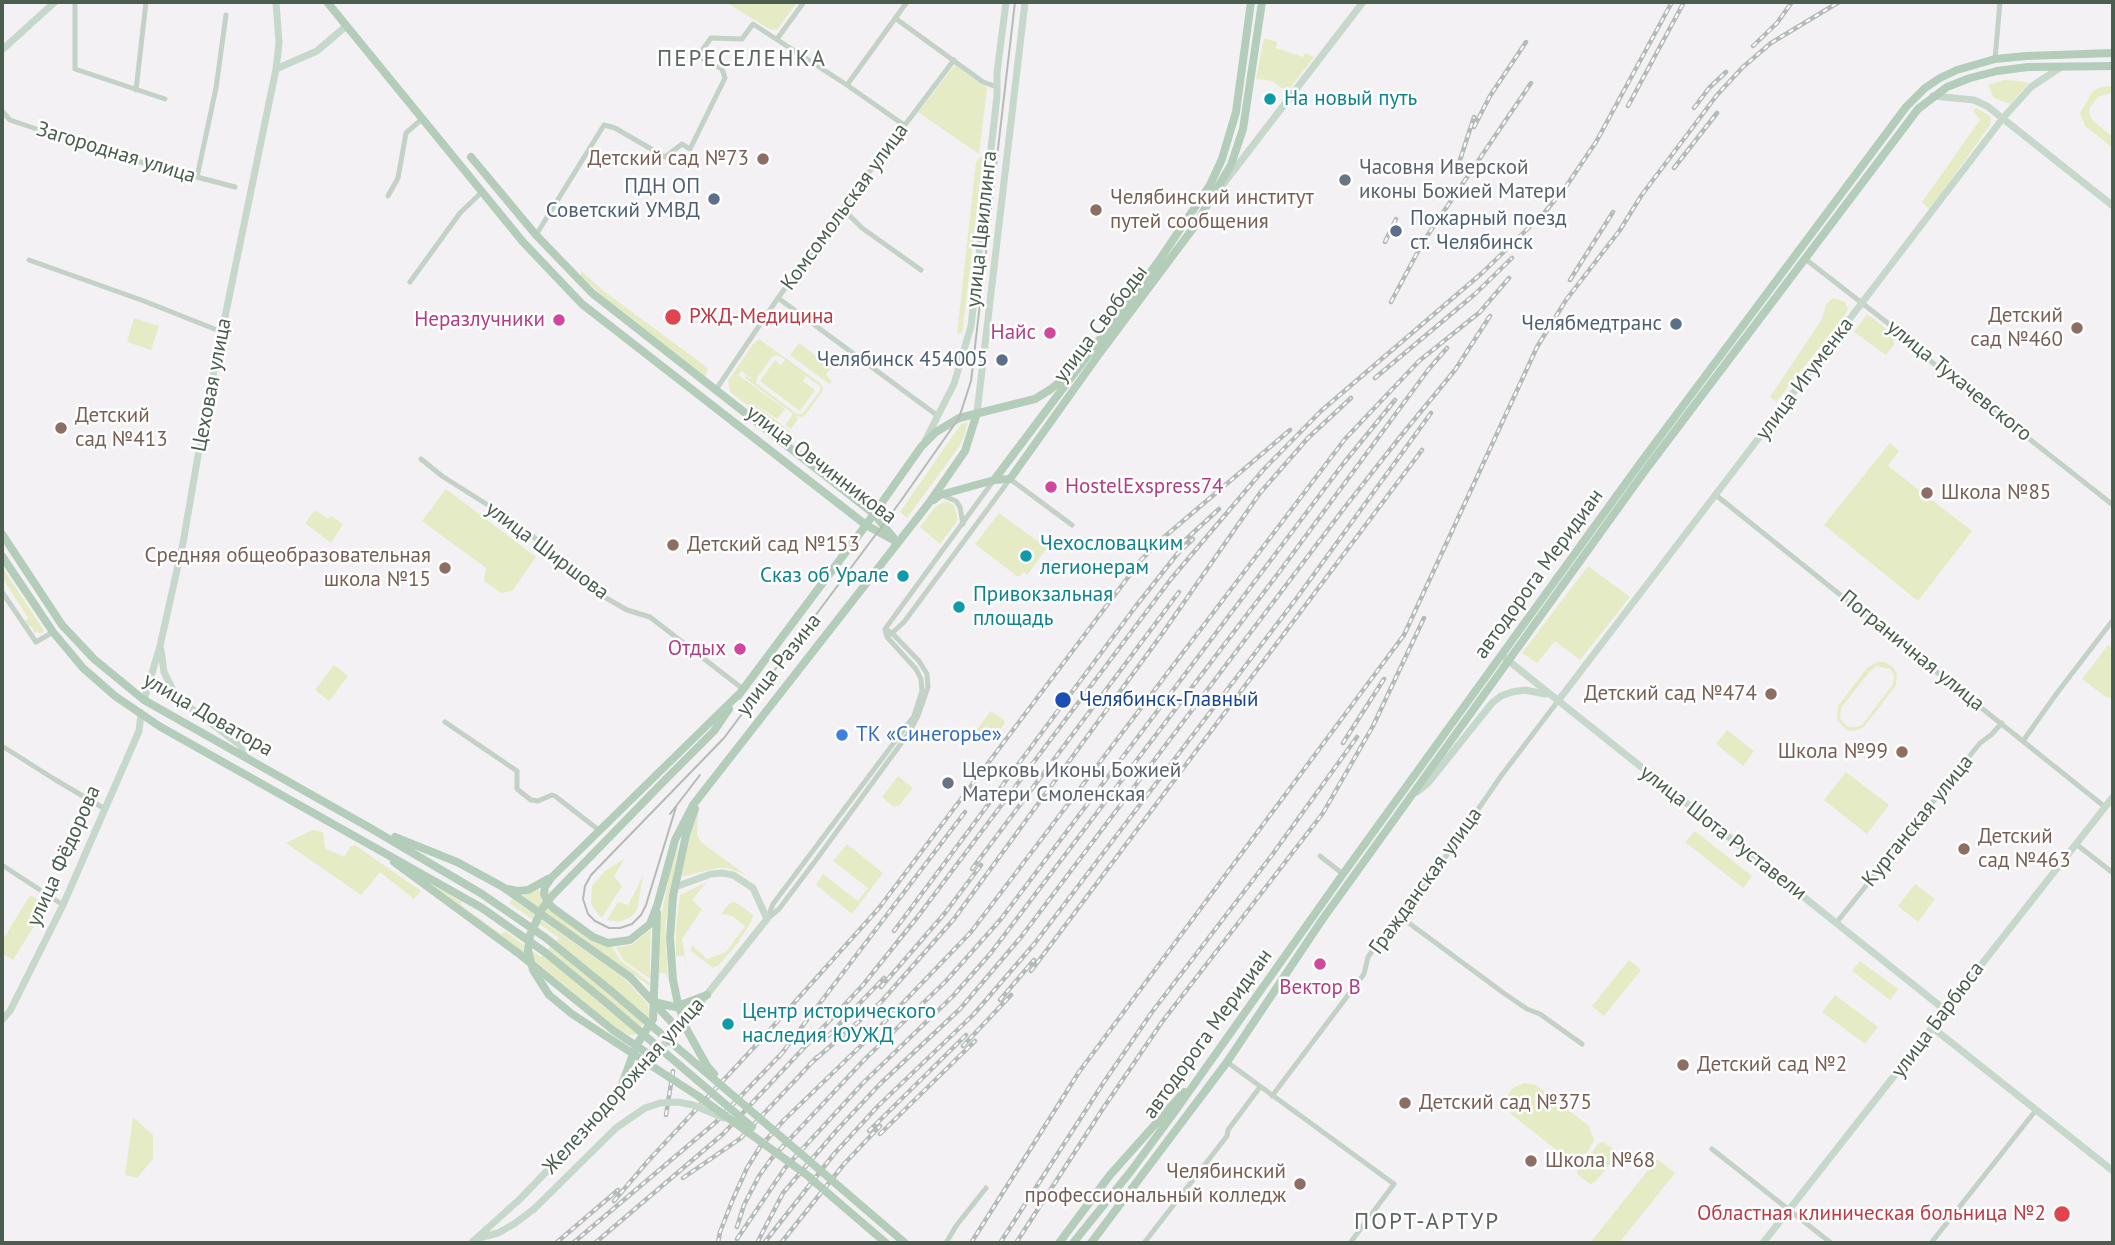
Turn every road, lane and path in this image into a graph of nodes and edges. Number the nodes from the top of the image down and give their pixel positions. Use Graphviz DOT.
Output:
graph roads {
  1 [pos="55,2"];
  2 [pos="75,2"];
  3 [pos="146,2"];
  4 [pos="276,2"];
  5 [pos="327,2"];
  6 [pos="804,2"];
  7 [pos="907,2"];
  8 [pos="1006,2"];
  9 [pos="1025,2"];
  10 [pos="1251,2"];
  11 [pos="1262,2"];
  12 [pos="1363,2"];
  13 [pos="1998,4"];
  14 [pos="226,15"];
  15 [pos="895,18"];
  16 [pos="346,26"];
  17 [pos="777,40"];
  18 [pos="2,50"];
  19 [pos="2113,53"];
  20 [pos="954,60"];
  21 [pos="1996,60"];
  22 [pos="2113,66"];
  23 [pos="2061,67"];
  24 [pos="276,69"];
  25 [pos="847,85"];
  26 [pos="997,87"];
  27 [pos="1015,89"];
  28 [pos="136,90"];
  29 [pos="1933,96"];
  30 [pos="165,99"];
  31 [pos="2,111"];
  32 [pos="2003,118"];
  33 [pos="422,119"];
  34 [pos="904,125"];
  35 [pos="1243,128"];
  36 [pos="1265,130"];
  37 [pos="471,157"];
  38 [pos="197,177"];
  39 [pos="235,187"];
  40 [pos="482,192"];
  41 [pos="388,196"];
  42 [pos="1215,196"];
  43 [pos="2113,206"];
  44 [pos="843,209"];
  45 [pos="536,235"];
  46 [pos="1804,258"];
  47 [pos="29,260"];
  48 [pos="921,270"];
  49 [pos="410,282"];
  50 [pos="778,298"];
  51 [pos="1863,303"];
  52 [pos="222,332"];
  53 [pos="1079,366"];
  54 [pos="715,391"];
  55 [pos="977,413"];
  56 [pos="938,416"];
  57 [pos="921,447"];
  58 [pos="421,459"];
  59 [pos="1010,479"];
  60 [pos="994,481"];
  61 [pos="940,495"];
  62 [pos="1717,496"];
  63 [pos="929,503"];
  64 [pos="2113,505"];
  65 [pos="874,514"];
  66 [pos="963,524"];
  67 [pos="866,525"];
  68 [pos="1072,525"];
  69 [pos="2,534"];
  70 [pos="897,542"];
  71 [pos="948,544"];
  72 [pos="956,550"];
  73 [pos="2,556"];
  74 [pos="2,592"];
  75 [pos="2113,620"];
  76 [pos="53,632"];
  77 [pos="889,635"];
  78 [pos="160,646"];
  79 [pos="1505,659"];
  80 [pos="742,691"];
  81 [pos="1555,699"];
  82 [pos="144,700"];
  83 [pos="141,713"];
  84 [pos="445,722"];
  85 [pos="2002,723"];
  86 [pos="2023,741"];
  87 [pos="2,746"];
  88 [pos="246,758"];
  89 [pos="1413,795"];
  90 [pos="2113,797"];
  91 [pos="698,799"];
  92 [pos="2105,807"];
  93 [pos="105,809"];
  94 [pos="372,829"];
  95 [pos="600,831"];
  96 [pos="369,844"];
  97 [pos="2076,844"];
  98 [pos="1320,856"];
  99 [pos="2,865"];
  100 [pos="2113,873"];
  101 [pos="1343,874"];
  102 [pos="551,878"];
  103 [pos="503,887"];
  104 [pos="675,887"];
  105 [pos="63,905"];
  106 [pos="657,906"];
  107 [pos="1398,915"];
  108 [pos="767,919"];
  109 [pos="1837,922"];
  110 [pos="707,995"];
  111 [pos="654,1002"];
  112 [pos="1945,1010"];
  113 [pos="2,1020"];
  114 [pos="678,1028"];
  115 [pos="1933,1028"];
  116 [pos="1582,1044"];
  117 [pos="636,1046"];
  118 [pos="653,1057"];
  119 [pos="1212,1059"];
  120 [pos="1227,1062"];
  121 [pos="1260,1087"];
  122 [pos="1272,1096"];
  123 [pos="617,1098"];
  124 [pos="2036,1110"];
  125 [pos="743,1127"];
  126 [pos="778,1134"];
  127 [pos="1713,1149"];
  128 [pos="2113,1171"];
  129 [pos="811,1178"];
  130 [pos="986,1188"];
  131 [pos="1789,1210"];
  132 [pos="1104,1226"];
  133 [pos="475,1241"];
  134 [pos="886,1243"];
  135 [pos="906,1243"];
  136 [pos="946,1243"];
  137 [pos="1059,1243"];
  138 [pos="1073,1243"];
  139 [pos="1091,1243"];
  140 [pos="1097,1243"];
  141 [pos="1144,1243"];
  142 [pos="1350,1243"];
  143 [pos="1763,1243"];
  144 [pos="1831,1243"];
  145 [pos="1931,1243"];
  1 -- 18 [label="main road"];
  2 -- 28 [label="street"];
  3 -- 28 [label="street"];
  4 -- 24 [label="main road, Цеховая улица"];
  5 -- 16 [label="main road, улица Овчинникова"];
  6 -- 17 [label="street"];
  7 -- 15 [label="street"];
  8 -- 26 [label="main road, улица Цвиллинга"];
  9 -- 27 [label="main road, улица Цвиллинга"];
  10 -- 53 [label="main road, улица Свободы"];
  11 -- 35 [label="main road, улица Свободы"];
  12 -- 36 [label="main road"];
  13 -- 21 [label="street"];
  14 -- 38 [label="street"];
  15 -- 20 [label="street"];
  15 -- 25 [label="street"];
  16 -- 24 [label="main road"];
  16 -- 33 [label="main road, улица Овчинникова"];
  17 -- 25 [label="street"];
  17 -- 45 [label="street"];
  19 -- 21 [label="main road, автодорога Меридиан"];
  20 -- 26 [label="street"];
  20 -- 34 [label="street, Комсомольская улица"];
  21 -- 79 [label="main road, автодорога Меридиан"];
  22 -- 23 [label="main road, автодорога Меридиан"];
  23 -- 29 [label="main road, автодорога Меридиан"];
  23 -- 32 [label="main road, улица Игуменка"];
  24 -- 52 [label="main road, Цеховая улица"];
  25 -- 34 [label="street"];
  26 -- 27 [label="main road"];
  26 -- 56 [label="main road, улица Цвиллинга"];
  27 -- 55 [label="main road, улица Цвиллинга"];
  28 -- 30 [label="street"];
  29 -- 32 [label="main road"];
  29 -- 46 [label="main road, автодорога Меридиан"];
  31 -- 38 [label="street, Загородная улица"];
  32 -- 43 [label="main road"];
  32 -- 51 [label="main road, улица Игуменка"];
  33 -- 40 [label="main road, улица Овчинникова"];
  33 -- 41 [label="street"];
  34 -- 44 [label="street, Комсомольская улица"];
  35 -- 36 [label="main road"];
  35 -- 42 [label="main road, улица Свободы"];
  36 -- 42 [label="main road"];
  37 -- 45 [label="main road, улица Овчинникова"];
  38 -- 39 [label="street, Загородная улица"];
  40 -- 49 [label="street"];
  40 -- 67 [label="main road, улица Овчинникова"];
  42 -- 59 [label="main road, улица Свободы"];
  44 -- 48 [label="street"];
  44 -- 50 [label="street, Комсомольская улица"];
  45 -- 54 [label="main road, улица Овчинникова"];
  46 -- 51 [label="street, улица Тухачевского"];
  46 -- 79 [label="main road, автодорога Меридиан"];
  47 -- 52 [label="street"];
  50 -- 54 [label="street, Комсомольская улица"];
  50 -- 56 [label="street"];
  51 -- 62 [label="main road, улица Игуменка"];
  51 -- 64 [label="street, улица Тухачевского"];
  52 -- 78 [label="main road, Цеховая улица"];
  53 -- 55 [label="main road, улица Разина"];
  53 -- 60 [label="main road, улица Свободы"];
  54 -- 65 [label="main road, улица Овчинникова"];
  55 -- 57 [label="main road, улица Разина"];
  55 -- 63 [label="main road, улица Разина"];
  56 -- 57 [label="main road, улица Цвиллинга"];
  57 -- 65 [label="main road, улица Разина"];
  58 -- 80 [label="street, улица Ширшова"];
  59 -- 60 [label="main road"];
  59 -- 68 [label="street"];
  59 -- 72 [label="street, улица Свободы"];
  60 -- 61 [label="main road"];
  60 -- 66 [label="street, улица Свободы"];
  61 -- 63 [label="main road"];
  61 -- 66 [label="street"];
  62 -- 81 [label="main road, улица Игуменка"];
  62 -- 85 [label="street, Пограничная улица"];
  63 -- 70 [label="main road, улица Разина"];
  65 -- 67 [label="main road, улица Разина"];
  65 -- 70 [label="main road, улица Овчинникова"];
  66 -- 71 [label="street, улица Свободы"];
  67 -- 70 [label="main road, улица Овчинникова"];
  67 -- 80 [label="main road, улица Разина"];
  69 -- 82 [label="main road, улица Доватора"];
  70 -- 91 [label="main road, улица Разина"];
  71 -- 72 [label="street"];
  71 -- 77 [label="street, улица Свободы"];
  72 -- 77 [label="street, улица Свободы"];
  73 -- 76 [label="main road, улица Доватора"];
  74 -- 76 [label="street"];
  75 -- 86 [label="street"];
  76 -- 83 [label="main road, улица Доватора"];
  77 -- 108 [label="street, Железнодорожная улица"];
  78 -- 82 [label="main road, Цеховая улица"];
  78 -- 88 [label="main road"];
  79 -- 81 [label="main road, улица Шота Руставели"];
  79 -- 89 [label="main road, автодорога Меридиан"];
  79 -- 101 [label="main road, автодорога Меридиан"];
  80 -- 95 [label="main road"];
  80 -- 125 [label="main road, улица Разина, bridge"];
  81 -- 89 [label="main road"];
  81 -- 107 [label="street, Гражданская улица"];
  81 -- 109 [label="main road, улица Шота Руставели"];
  82 -- 83 [label="main road, улица Фёдорова"];
  82 -- 88 [label="main road, улица Доватора"];
  83 -- 93 [label="main road, улица Фёдорова"];
  83 -- 96 [label="main road, улица Доватора"];
  84 -- 95 [label="street"];
  85 -- 86 [label="street, Пограничная улица"];
  85 -- 109 [label="street, Курганская улица"];
  86 -- 92 [label="street, Пограничная улица"];
  87 -- 93 [label="street"];
  88 -- 94 [label="main road, улица Доватора"];
  89 -- 120 [label="main road, автодорога Меридиан"];
  90 -- 92 [label="main road, улица Барбюса"];
  91 -- 104 [label="main road"];
  91 -- 106 [label="main road"];
  92 -- 97 [label="main road, улица Барбюса"];
  93 -- 105 [label="main road, улица Фёдорова"];
  94 -- 103 [label="main road"];
  94 -- 126 [label="main road, bridge"];
  95 -- 102 [label="main road"];
  96 -- 117 [label="main road"];
  96 -- 129 [label="main road, bridge"];
  97 -- 100 [label="street"];
  97 -- 112 [label="main road, улица Барбюса"];
  98 -- 101 [label="street"];
  99 -- 105 [label="street"];
  101 -- 119 [label="main road, автодорога Меридиан"];
  102 -- 103 [label="main road"];
  102 -- 106 [label="main road"];
  103 -- 111 [label="main road"];
  104 -- 108 [label="main road"];
  104 -- 126 [label="main road, bridge"];
  105 -- 113 [label="main road, улица Фёдорова"];
  106 -- 111 [label="main road"];
  107 -- 116 [label="street"];
  107 -- 122 [label="street, Гражданская улица"];
  108 -- 110 [label="main road, Железнодорожная улица"];
  109 -- 112 [label="main road, улица Шота Руставели"];
  110 -- 111 [label="main road"];
  110 -- 114 [label="main road, Железнодорожная улица"];
  111 -- 114 [label="main road"];
  111 -- 117 [label="main road"];
  112 -- 115 [label="main road, улица Барбюса"];
  114 -- 118 [label="main road, Железнодорожная улица"];
  115 -- 124 [label="main road"];
  115 -- 131 [label="main road, улица Барбюса"];
  117 -- 118 [label="main road"];
  117 -- 123 [label="main road"];
  118 -- 123 [label="main road, Железнодорожная улица"];
  119 -- 137 [label="main road"];
  119 -- 138 [label="main road, автодорога Меридиан"];
  120 -- 121 [label="street"];
  120 -- 132 [label="main road, автодорога Меридиан"];
  121 -- 122 [label="street"];
  121 -- 141 [label="street"];
  122 -- 142 [label="street"];
  123 -- 133 [label="main road, Железнодорожная улица"];
  124 -- 128 [label="main road"];
  124 -- 145 [label="street"];
  125 -- 129 [label="main road, улица Разина, bridge"];
  125 -- 133 [label="main road, bridge"];
  126 -- 135 [label="main road, bridge"];
  127 -- 131 [label="street"];
  129 -- 134 [label="main road, bridge"];
  130 -- 136 [label="street"];
  131 -- 143 [label="main road, улица Барбюса"];
  131 -- 144 [label="street"];
  132 -- 139 [label="main road, автодорога Меридиан"];
  132 -- 140 [label="main road"];
}
